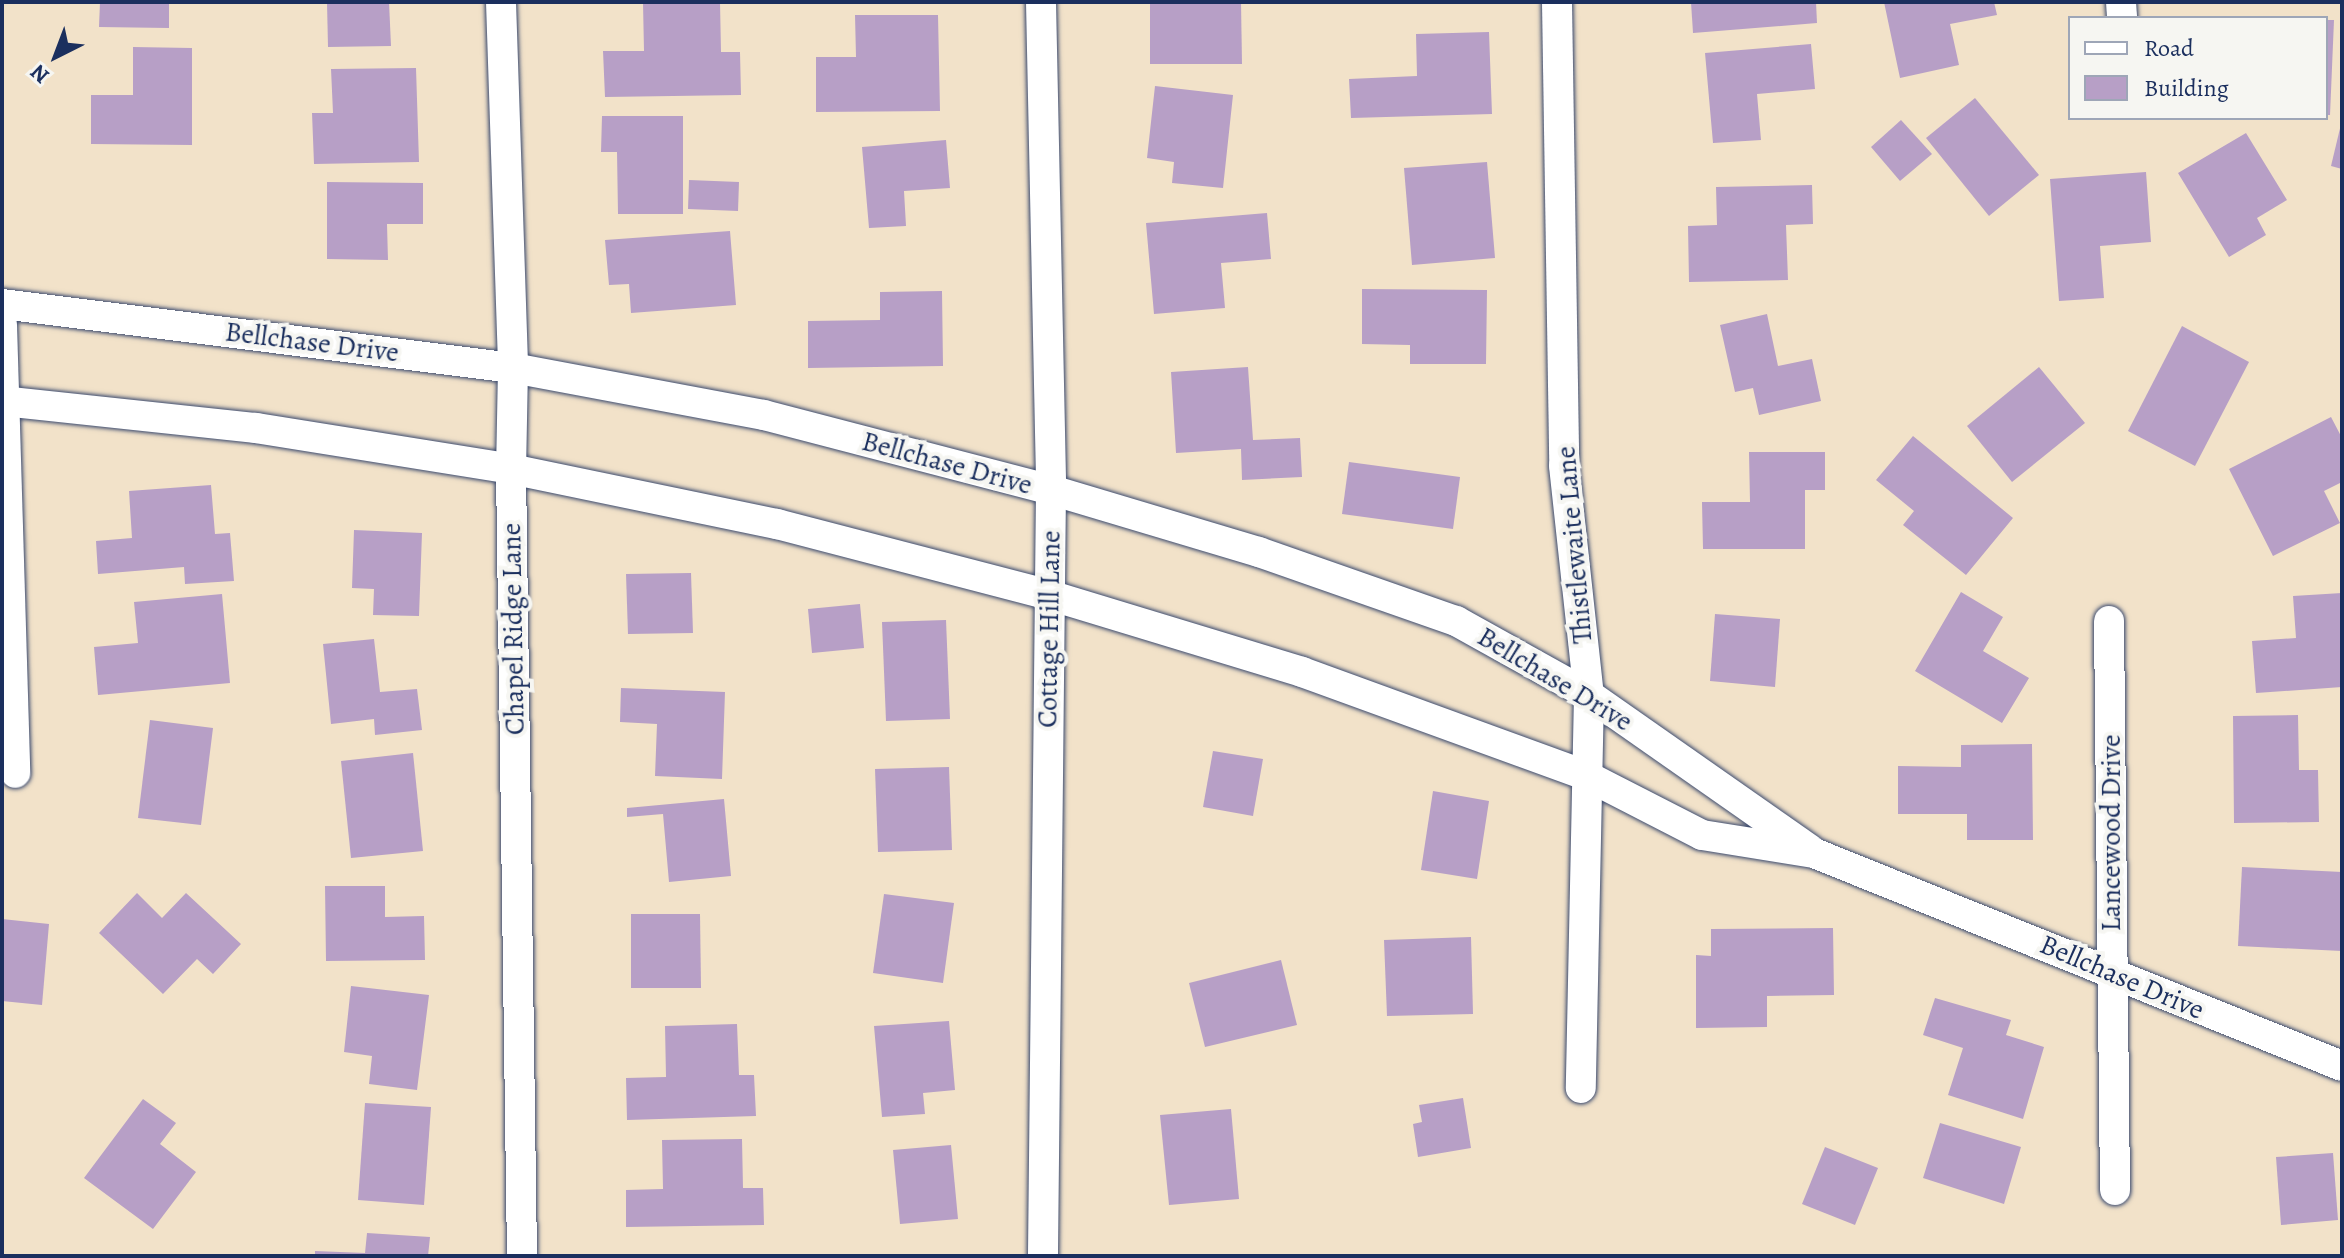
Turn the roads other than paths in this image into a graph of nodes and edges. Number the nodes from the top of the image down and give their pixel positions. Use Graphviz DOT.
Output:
graph roads {
  1 [pos="501,2"];
  2 [pos="1041,2"];
  3 [pos="1557,2"];
  4 [pos="2,304"];
  5 [pos="2,325"];
  6 [pos="513,368"];
  7 [pos="3,402"];
  8 [pos="511,469"];
  9 [pos="1051,490"];
  10 [pos="1049,595"];
  11 [pos="2109,621"];
  12 [pos="1589,695"];
  13 [pos="15,773"];
  14 [pos="1587,776"];
  15 [pos="1814,853"];
  16 [pos="2112,971"];
  17 [pos="2342,1066"];
  18 [pos="1581,1088"];
  19 [pos="2115,1190"];
  20 [pos="522,1256"];
  21 [pos="1043,1256"];
  1 -- 6 [label="street, Chapel Ridge Lane"];
  2 -- 9 [label="street, Cottage Hill Lane"];
  3 -- 12 [label="street, Thistlewaite Lane"];
  4 -- 6 [label="street, Bellchase Drive"];
  5 -- 7 [label="street"];
  6 -- 8 [label="street, Chapel Ridge Lane"];
  6 -- 9 [label="street, Bellchase Drive"];
  7 -- 8 [label="street, Bellchase Drive"];
  7 -- 13 [label="street"];
  8 -- 10 [label="street, Bellchase Drive"];
  8 -- 20 [label="street, Chapel Ridge Lane"];
  9 -- 10 [label="street, Cottage Hill Lane"];
  9 -- 12 [label="street, Bellchase Drive"];
  10 -- 14 [label="street, Bellchase Drive"];
  10 -- 21 [label="street, Cottage Hill Lane"];
  11 -- 16 [label="street, Lancewood Drive"];
  12 -- 14 [label="street, Thistlewaite Lane"];
  12 -- 15 [label="street, Bellchase Drive"];
  14 -- 15 [label="street, Bellchase Drive"];
  14 -- 18 [label="street, Thistlewaite Lane"];
  15 -- 16 [label="street, Bellchase Drive"];
  16 -- 17 [label="street, Bellchase Drive"];
  16 -- 19 [label="street, Lancewood Drive"];
}
